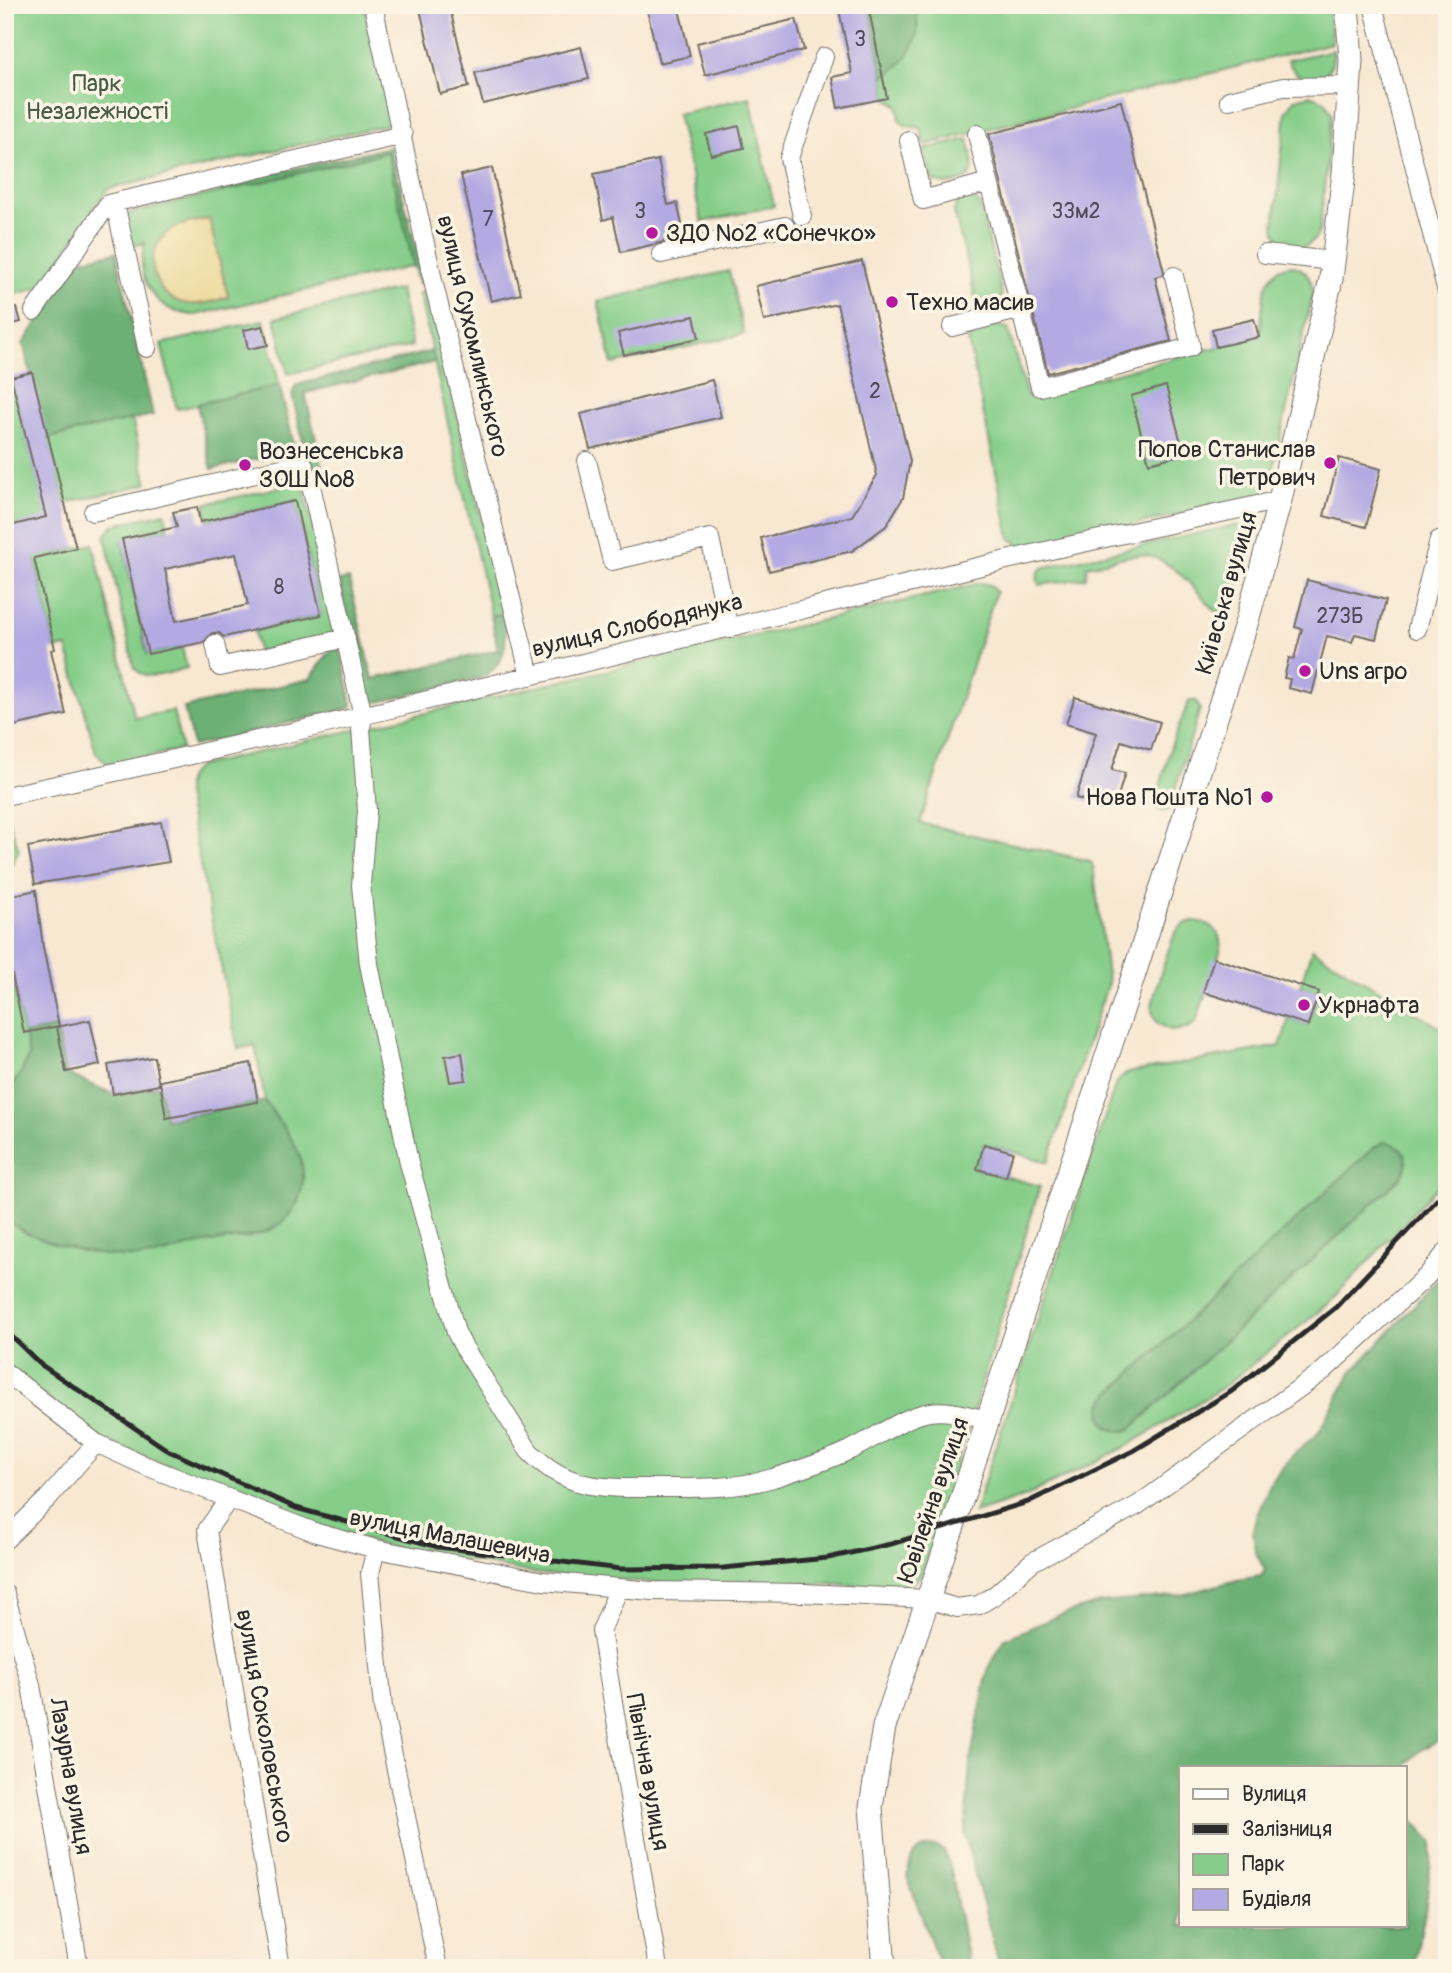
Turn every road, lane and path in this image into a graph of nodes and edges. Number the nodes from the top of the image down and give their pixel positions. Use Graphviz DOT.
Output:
graph roads {
  1 [pos="373,5"];
  2 [pos="1347,5"];
  3 [pos="1373,5"];
  4 [pos="824,57"];
  5 [pos="1350,86"];
  6 [pos="1229,100"];
  7 [pos="977,134"];
  8 [pos="403,135"];
  9 [pos="909,141"];
  10 [pos="989,182"];
  11 [pos="115,203"];
  12 [pos="802,216"];
  13 [pos="785,226"];
  14 [pos="661,254"];
  15 [pos="1265,254"];
  16 [pos="1333,261"];
  17 [pos="1174,276"];
  18 [pos="1447,292"];
  19 [pos="1021,309"];
  20 [pos="34,311"];
  21 [pos="952,327"];
  22 [pos="147,348"];
  23 [pos="587,461"];
  24 [pos="1280,500"];
  25 [pos="93,512"];
  26 [pos="1447,538"];
  27 [pos="729,629"];
  28 [pos="1417,629"];
  29 [pos="346,638"];
  30 [pos="215,644"];
  31 [pos="530,676"];
  32 [pos="363,716"];
  33 [pos="5,796"];
  34 [pos="1106,1059"];
  35 [pos="1447,1251"];
  36 [pos="5,1372"];
  37 [pos="988,1420"];
  38 [pos="96,1443"];
  39 [pos="229,1499"];
  40 [pos="5,1540"];
  41 [pos="376,1549"];
  42 [pos="619,1588"];
  43 [pos="5,1594"];
  44 [pos="927,1600"];
  45 [pos="79,1968"];
  46 [pos="281,1968"];
  47 [pos="439,1968"];
  48 [pos="658,1968"];
  49 [pos="884,1968"];
  1 -- 8 [label="street, вулиця Сухомлинського"];
  2 -- 5 [label="main road, Київська вулиця"];
  3 -- 18 [label="street"];
  4 -- 12 [label="street"];
  5 -- 6 [label="street"];
  5 -- 16 [label="main road, Київська вулиця"];
  7 -- 10 [label="street"];
  8 -- 11 [label="street"];
  8 -- 31 [label="street, вулиця Сухомлинського"];
  9 -- 10 [label="street"];
  10 -- 19 [label="street"];
  11 -- 20 [label="street"];
  11 -- 22 [label="street"];
  13 -- 14 [label="street"];
  15 -- 16 [label="street"];
  16 -- 24 [label="main road, Київська вулиця"];
  17 -- 19 [label="street"];
  19 -- 21 [label="street"];
  23 -- 27 [label="street"];
  24 -- 27 [label="street, вулиця Слободянука"];
  24 -- 34 [label="main road, Київська вулиця"];
  25 -- 29 [label="street"];
  26 -- 28 [label="street"];
  27 -- 31 [label="street, вулиця Слободянука"];
  29 -- 30 [label="street"];
  29 -- 32 [label="street"];
  31 -- 32 [label="street, вулиця Слободянука"];
  32 -- 33 [label="street, вулиця Слободянука"];
  32 -- 37 [label="street"];
  34 -- 37 [label="main road, Ювілейна вулиця"];
  35 -- 44 [label="street, вулиця Малашевича"];
  36 -- 38 [label="street, вулиця Малашевича"];
  37 -- 44 [label="main road, Ювілейна вулиця"];
  38 -- 39 [label="street, вулиця Малашевича"];
  38 -- 40 [label="street"];
  39 -- 41 [label="street, вулиця Малашевича"];
  39 -- 46 [label="street, вулиця Соколовського"];
  41 -- 42 [label="street, вулиця Малашевича"];
  41 -- 47 [label="street"];
  42 -- 44 [label="street, вулиця Малашевича"];
  42 -- 48 [label="street, Північна вулиця"];
  43 -- 45 [label="street, Лазурна вулиця"];
  44 -- 49 [label="main road, Ювілейна вулиця"];
}
